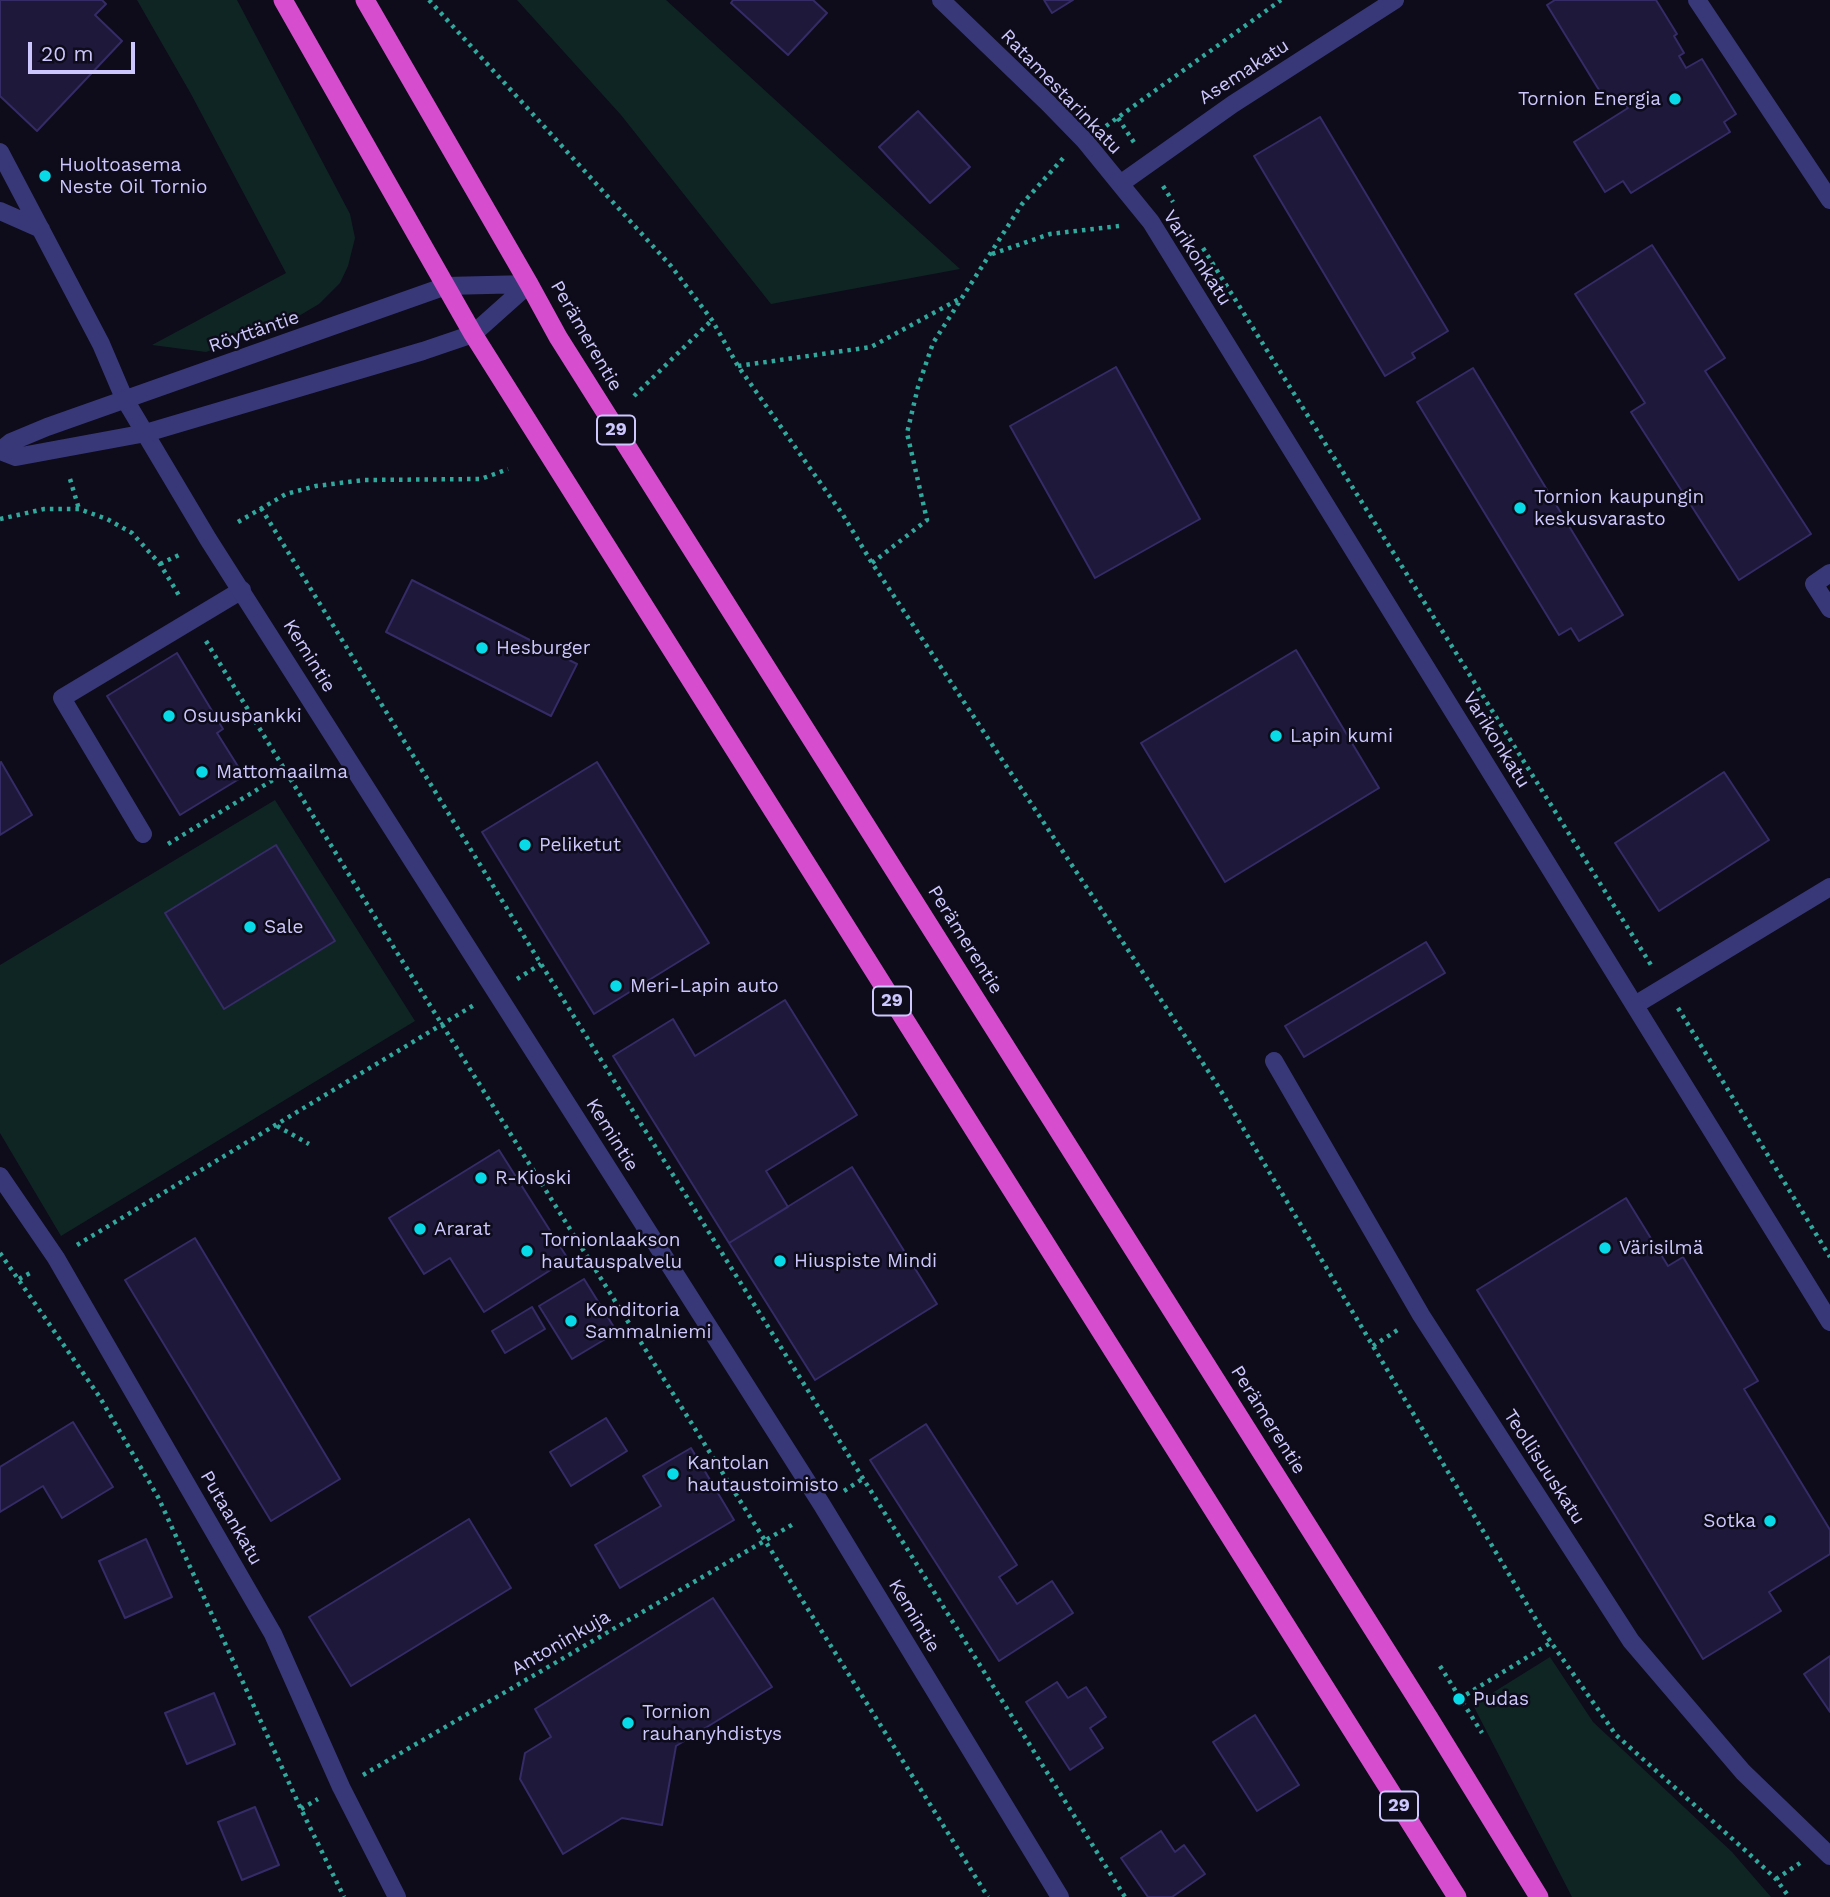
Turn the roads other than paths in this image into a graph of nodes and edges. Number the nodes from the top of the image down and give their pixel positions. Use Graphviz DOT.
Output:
graph roads {
  1 [pos="283,0"];
  2 [pos="365,0"];
  3 [pos="941,0"];
  4 [pos="1395,0"];
  5 [pos="1697,0"];
  6 [pos="0,152"];
  7 [pos="1120,184"];
  8 [pos="1830,200"];
  9 [pos="0,211"];
  10 [pos="41,229"];
  11 [pos="529,284"];
  12 [pos="446,286"];
  13 [pos="473,334"];
  14 [pos="124,398"];
  15 [pos="146,433"];
  16 [pos="0,451"];
  17 [pos="1830,573"];
  18 [pos="242,590"];
  19 [pos="1830,609"];
  20 [pos="143,834"];
  21 [pos="1830,887"];
  22 [pos="1635,1004"];
  23 [pos="1274,1061"];
  24 [pos="0,1176"];
  25 [pos="1830,1322"];
  26 [pos="1830,1856"];
  27 [pos="397,1897"];
  28 [pos="1060,1897"];
  29 [pos="1457,1897"];
  30 [pos="1539,1897"];
  1 -- 12 [label="highway, 29"];
  2 -- 11 [label="highway, Perämerentie / 29"];
  3 -- 7 [label="street, Ratamestarinkatu"];
  4 -- 7 [label="street, Asemakatu"];
  5 -- 8 [label="street"];
  6 -- 10 [label="street, Kemintie"];
  7 -- 22 [label="street, Varikonkatu"];
  9 -- 10 [label="street"];
  10 -- 14 [label="street, Kemintie"];
  11 -- 12 [label="street, Röyttäntie"];
  11 -- 13 [label="street"];
  11 -- 30 [label="highway, Perämerentie / 29"];
  12 -- 13 [label="highway, 29"];
  12 -- 14 [label="street, Röyttäntie"];
  13 -- 15 [label="street, Röyttäntie"];
  13 -- 29 [label="highway, 29"];
  14 -- 15 [label="street, Kemintie"];
  14 -- 16 [label="street, Röyttäntie"];
  15 -- 16 [label="street, Röyttäntie"];
  15 -- 18 [label="street, Kemintie"];
  17 -- 19 [label="street"];
  18 -- 20 [label="street"];
  18 -- 28 [label="street, Kemintie"];
  21 -- 22 [label="street"];
  22 -- 25 [label="street, Varikonkatu"];
  23 -- 26 [label="street, Teollisuuskatu"];
  24 -- 27 [label="street, Putaankatu"];
}
